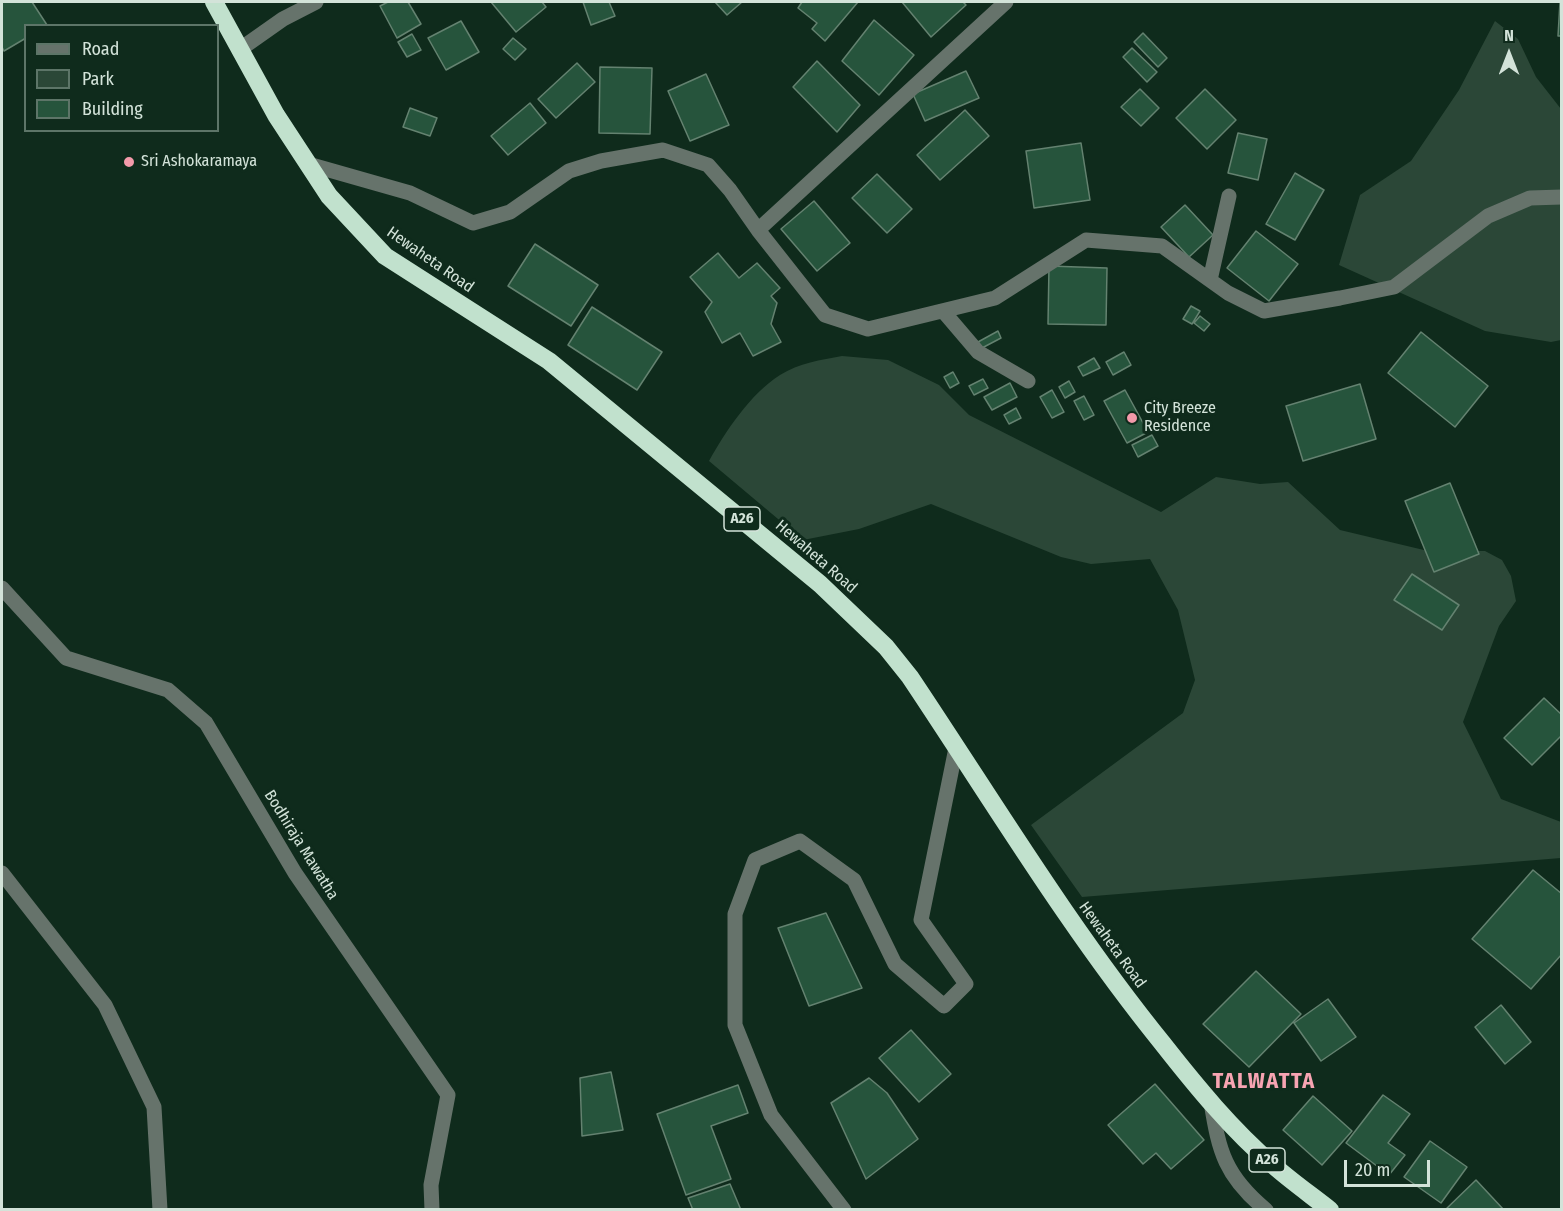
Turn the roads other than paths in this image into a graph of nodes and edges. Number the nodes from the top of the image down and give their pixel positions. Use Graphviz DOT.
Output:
graph roads {
  1 [pos="214,2"];
  2 [pos="316,2"];
  3 [pos="1006,2"];
  4 [pos="239,50"];
  5 [pos="308,164"];
  6 [pos="1230,196"];
  7 [pos="1562,197"];
  8 [pos="758,230"];
  9 [pos="1210,280"];
  10 [pos="943,311"];
  11 [pos="1029,381"];
  12 [pos="2,588"];
  13 [pos="956,747"];
  14 [pos="2,873"];
  15 [pos="1211,1102"];
  16 [pos="160,1209"];
  17 [pos="432,1209"];
  18 [pos="844,1209"];
  19 [pos="1266,1209"];
  20 [pos="1330,1209"];
  1 -- 4 [label="highway, Hewaheta Road / A26"];
  2 -- 4 [label="street"];
  3 -- 8 [label="street"];
  4 -- 5 [label="highway, Hewaheta Road / A26"];
  5 -- 8 [label="street"];
  5 -- 13 [label="highway, Hewaheta Road / A26"];
  6 -- 9 [label="street"];
  7 -- 9 [label="street"];
  8 -- 10 [label="street"];
  9 -- 10 [label="street"];
  10 -- 11 [label="street"];
  12 -- 17 [label="street, Bodhiraja Mawatha"];
  13 -- 15 [label="highway, Hewaheta Road / A26"];
  13 -- 18 [label="street"];
  14 -- 16 [label="street"];
  15 -- 19 [label="street"];
  15 -- 20 [label="highway, Hewaheta Road / A26"];
}
